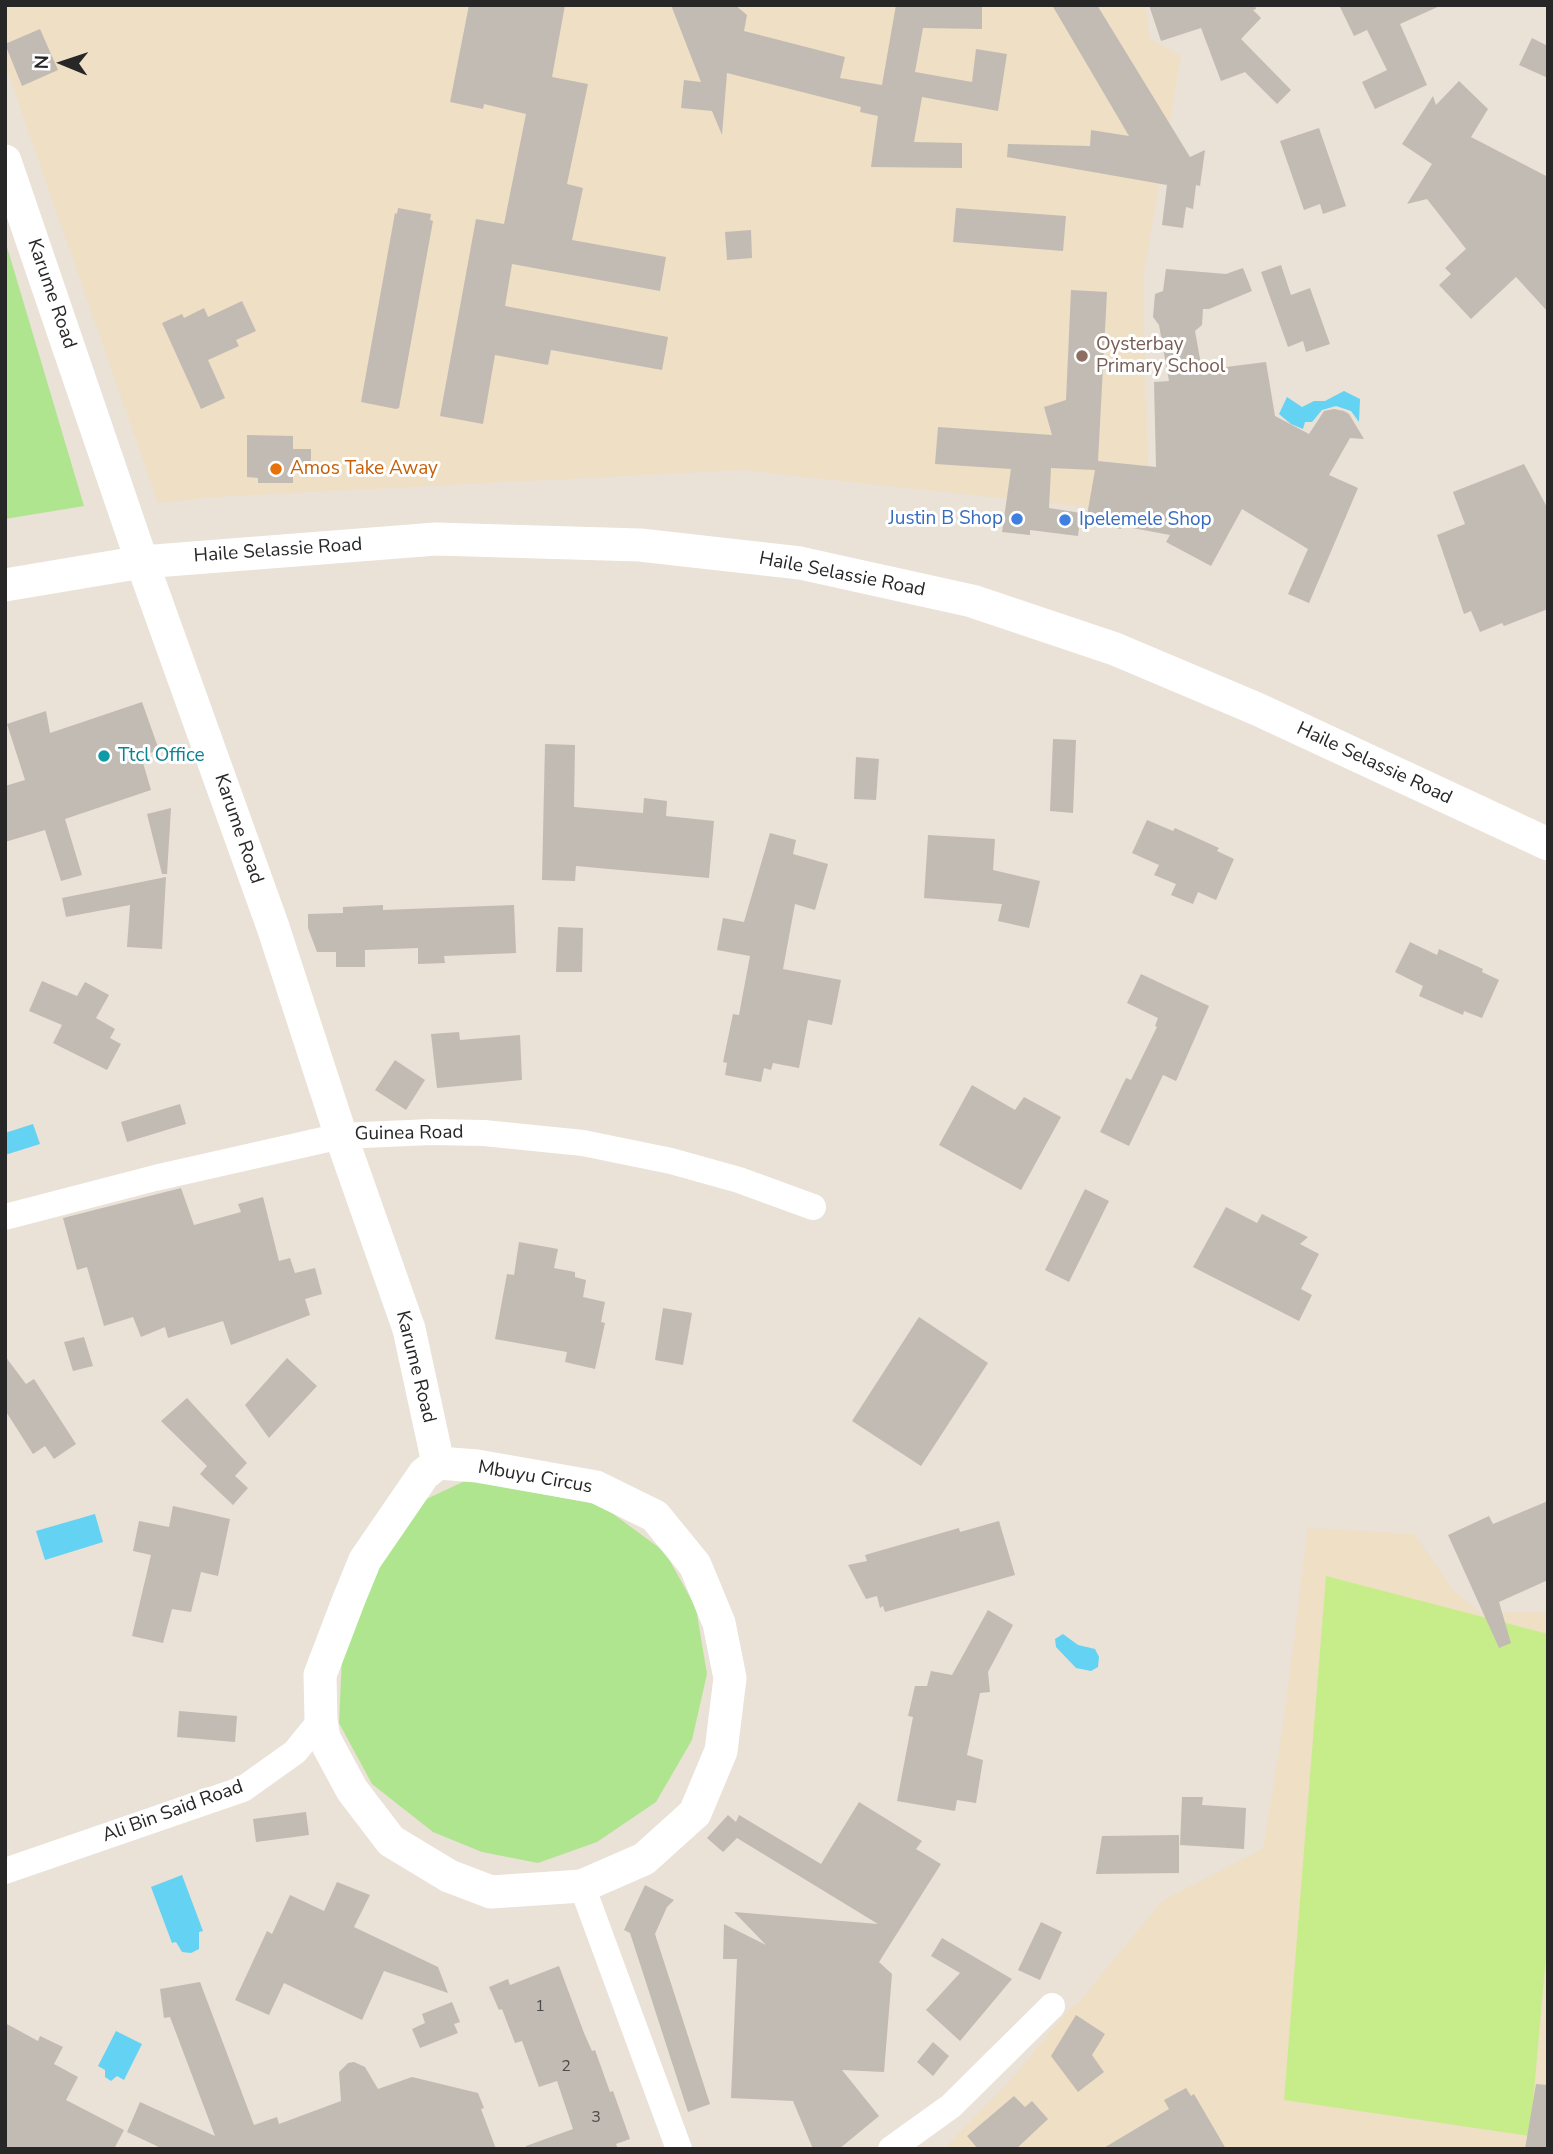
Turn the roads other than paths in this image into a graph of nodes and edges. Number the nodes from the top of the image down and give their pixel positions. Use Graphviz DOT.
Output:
graph roads {
  1 [pos="5,161"];
  2 [pos="142,562"];
  3 [pos="5,585"];
  4 [pos="1548,844"];
  5 [pos="341,1136"];
  6 [pos="813,1207"];
  7 [pos="5,1217"];
  8 [pos="438,1463"];
  9 [pos="321,1720"];
  10 [pos="5,1871"];
  11 [pos="582,1886"];
  12 [pos="1052,2006"];
  13 [pos="679,2149"];
  14 [pos="891,2149"];
  1 -- 2 [label="street, Karume Road"];
  2 -- 3 [label="street, Haile Selassie Road"];
  2 -- 4 [label="street, Haile Selassie Road"];
  2 -- 5 [label="street, Karume Road"];
  5 -- 6 [label="street, Guinea Road"];
  5 -- 7 [label="street, Guinea Road"];
  5 -- 8 [label="street, Karume Road"];
  8 -- 9 [label="street, Mbuyu Circus"];
  8 -- 11 [label="street, Mbuyu Circus"];
  9 -- 10 [label="street, Ali Bin Said Road"];
  9 -- 11 [label="street, Mbuyu Circus"];
  11 -- 13 [label="street"];
  12 -- 14 [label="street"];
}
